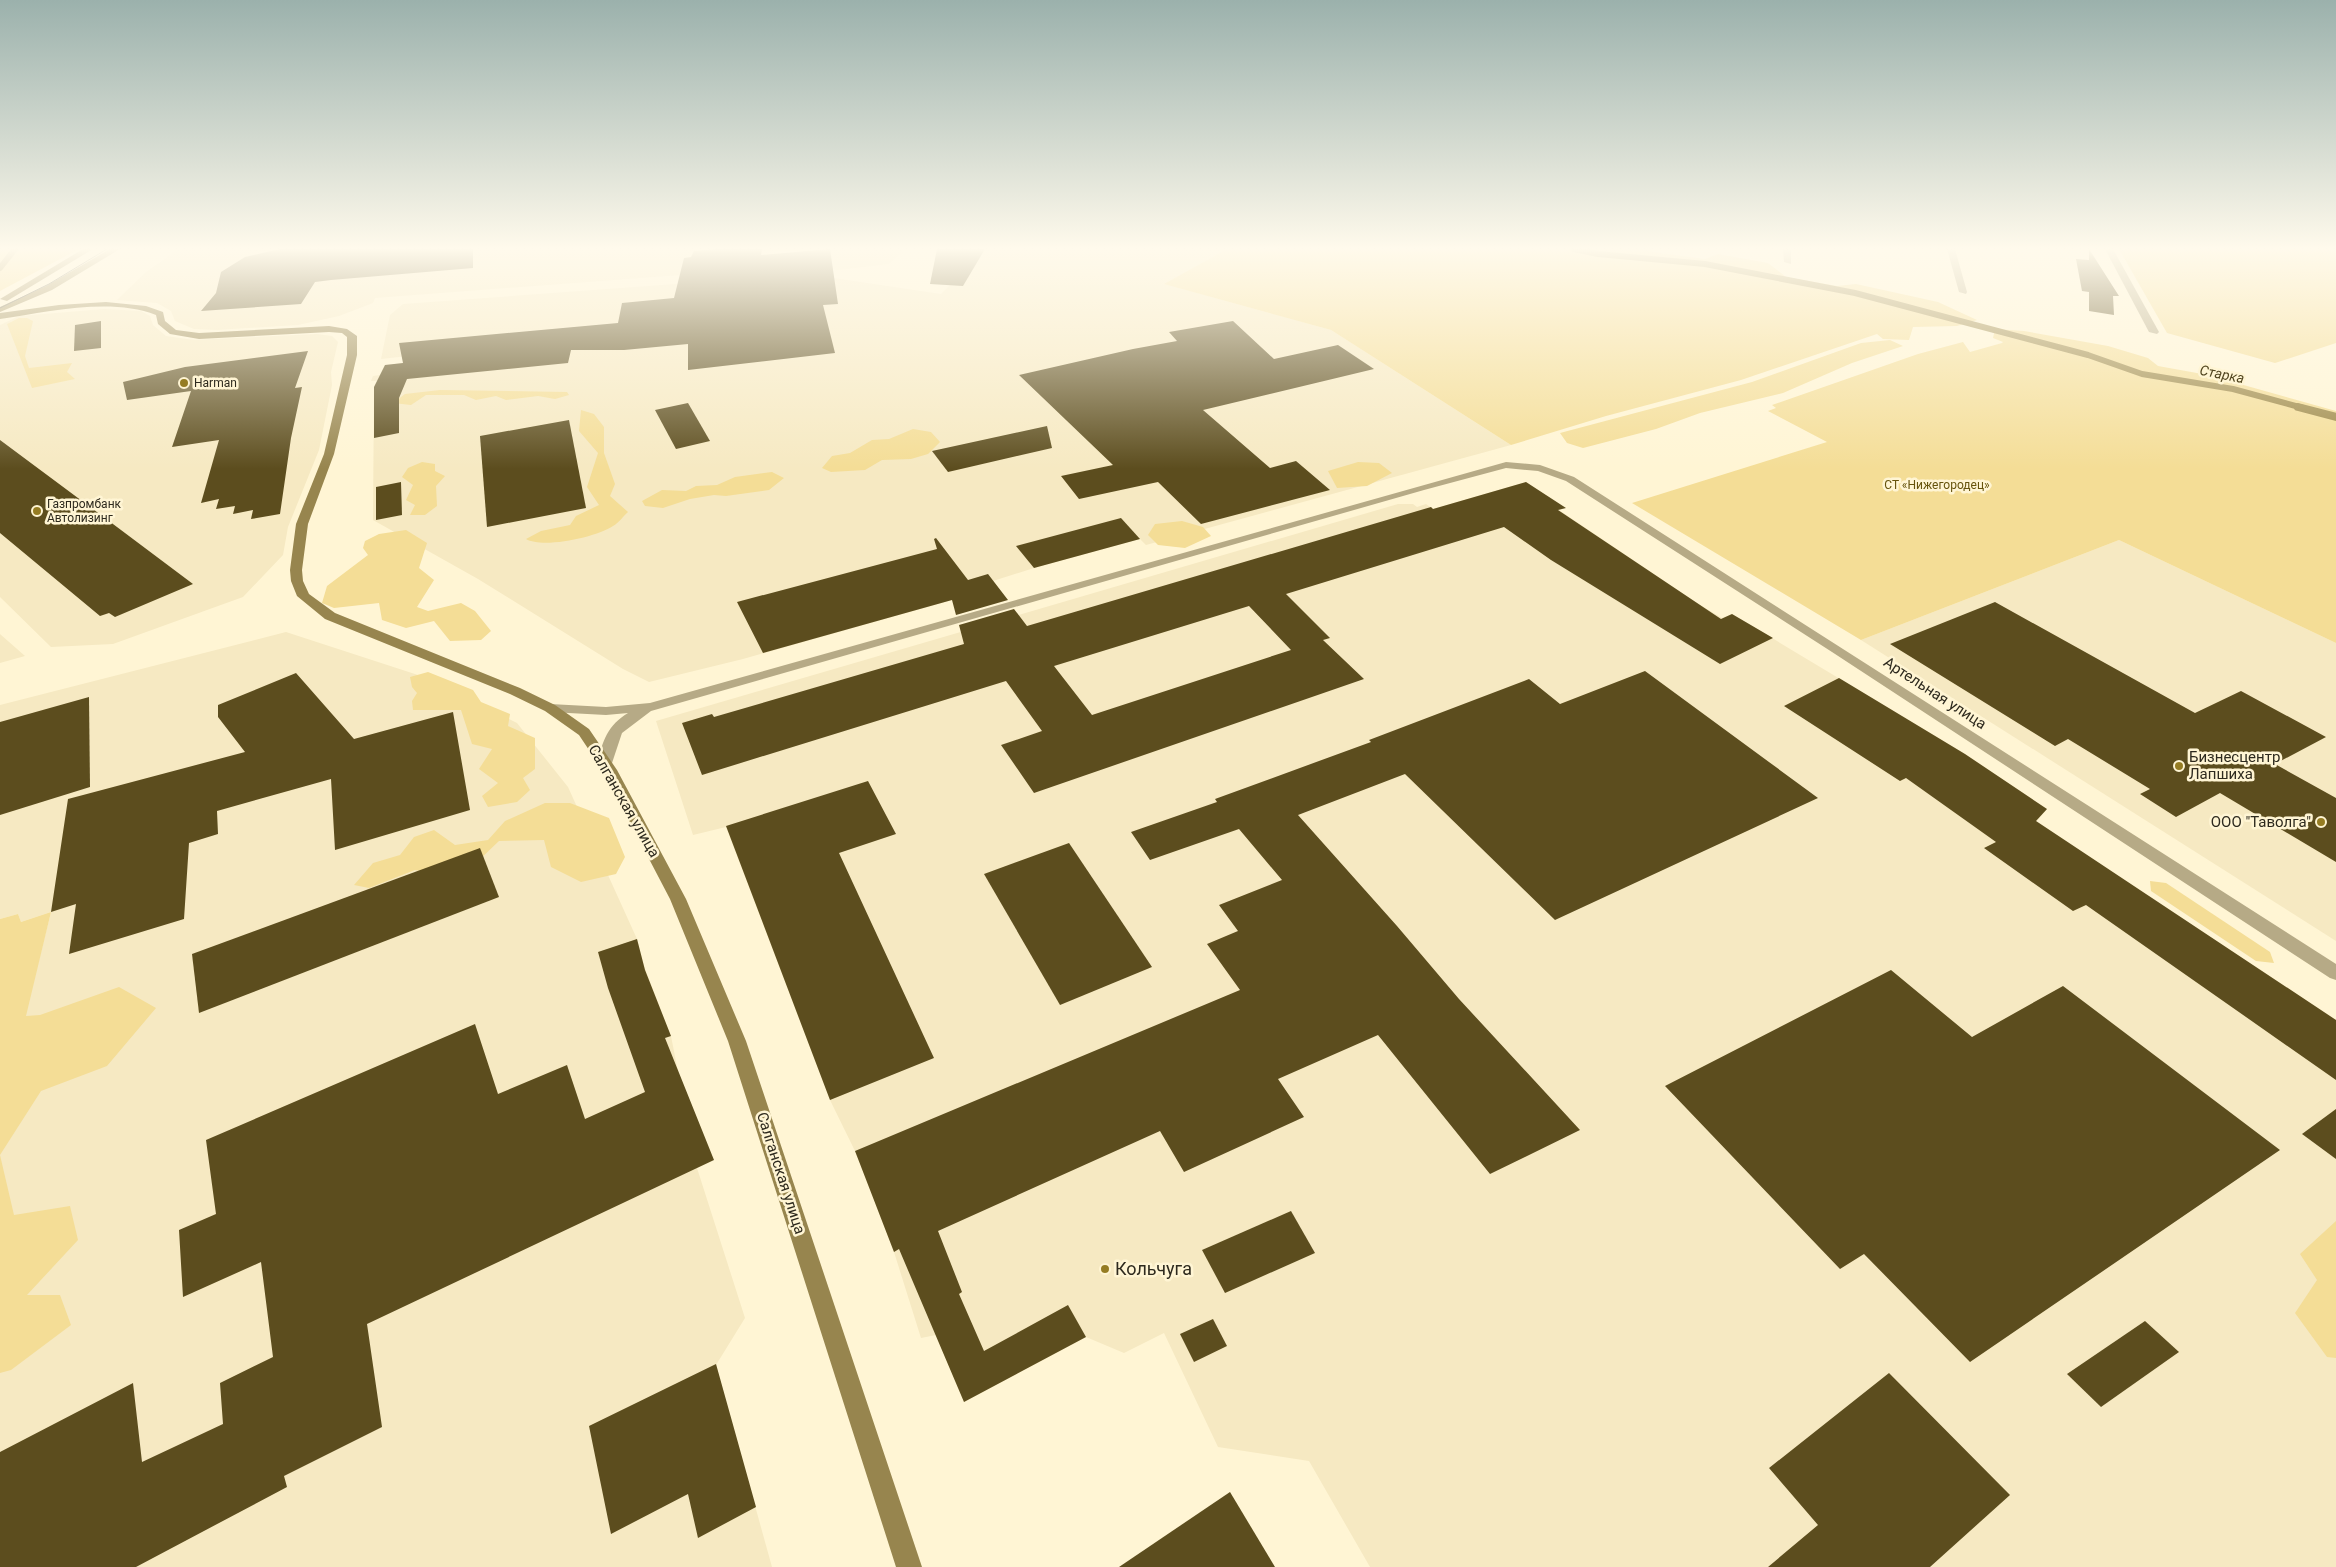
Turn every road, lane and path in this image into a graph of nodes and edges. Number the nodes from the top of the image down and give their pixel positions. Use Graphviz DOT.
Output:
graph roads {
  1 [pos="161,322"];
  2 [pos="2149,322"];
  3 [pos="2154,332"];
  4 [pos="650,707"];
  5 [pos="550,708"];
  6 [pos="605,763"];
  7 [pos="2336,973"];
  8 [pos="909,1567"];
  1 -- 5 [label="street, Салганская улица"];
  2 -- 3 [label="street"];
  4 -- 5 [label="street"];
  4 -- 6 [label="street"];
  4 -- 7 [label="street, Артельная улица"];
  5 -- 6 [label="street, Салганская улица"];
  6 -- 8 [label="street, Салганская улица"];
}
